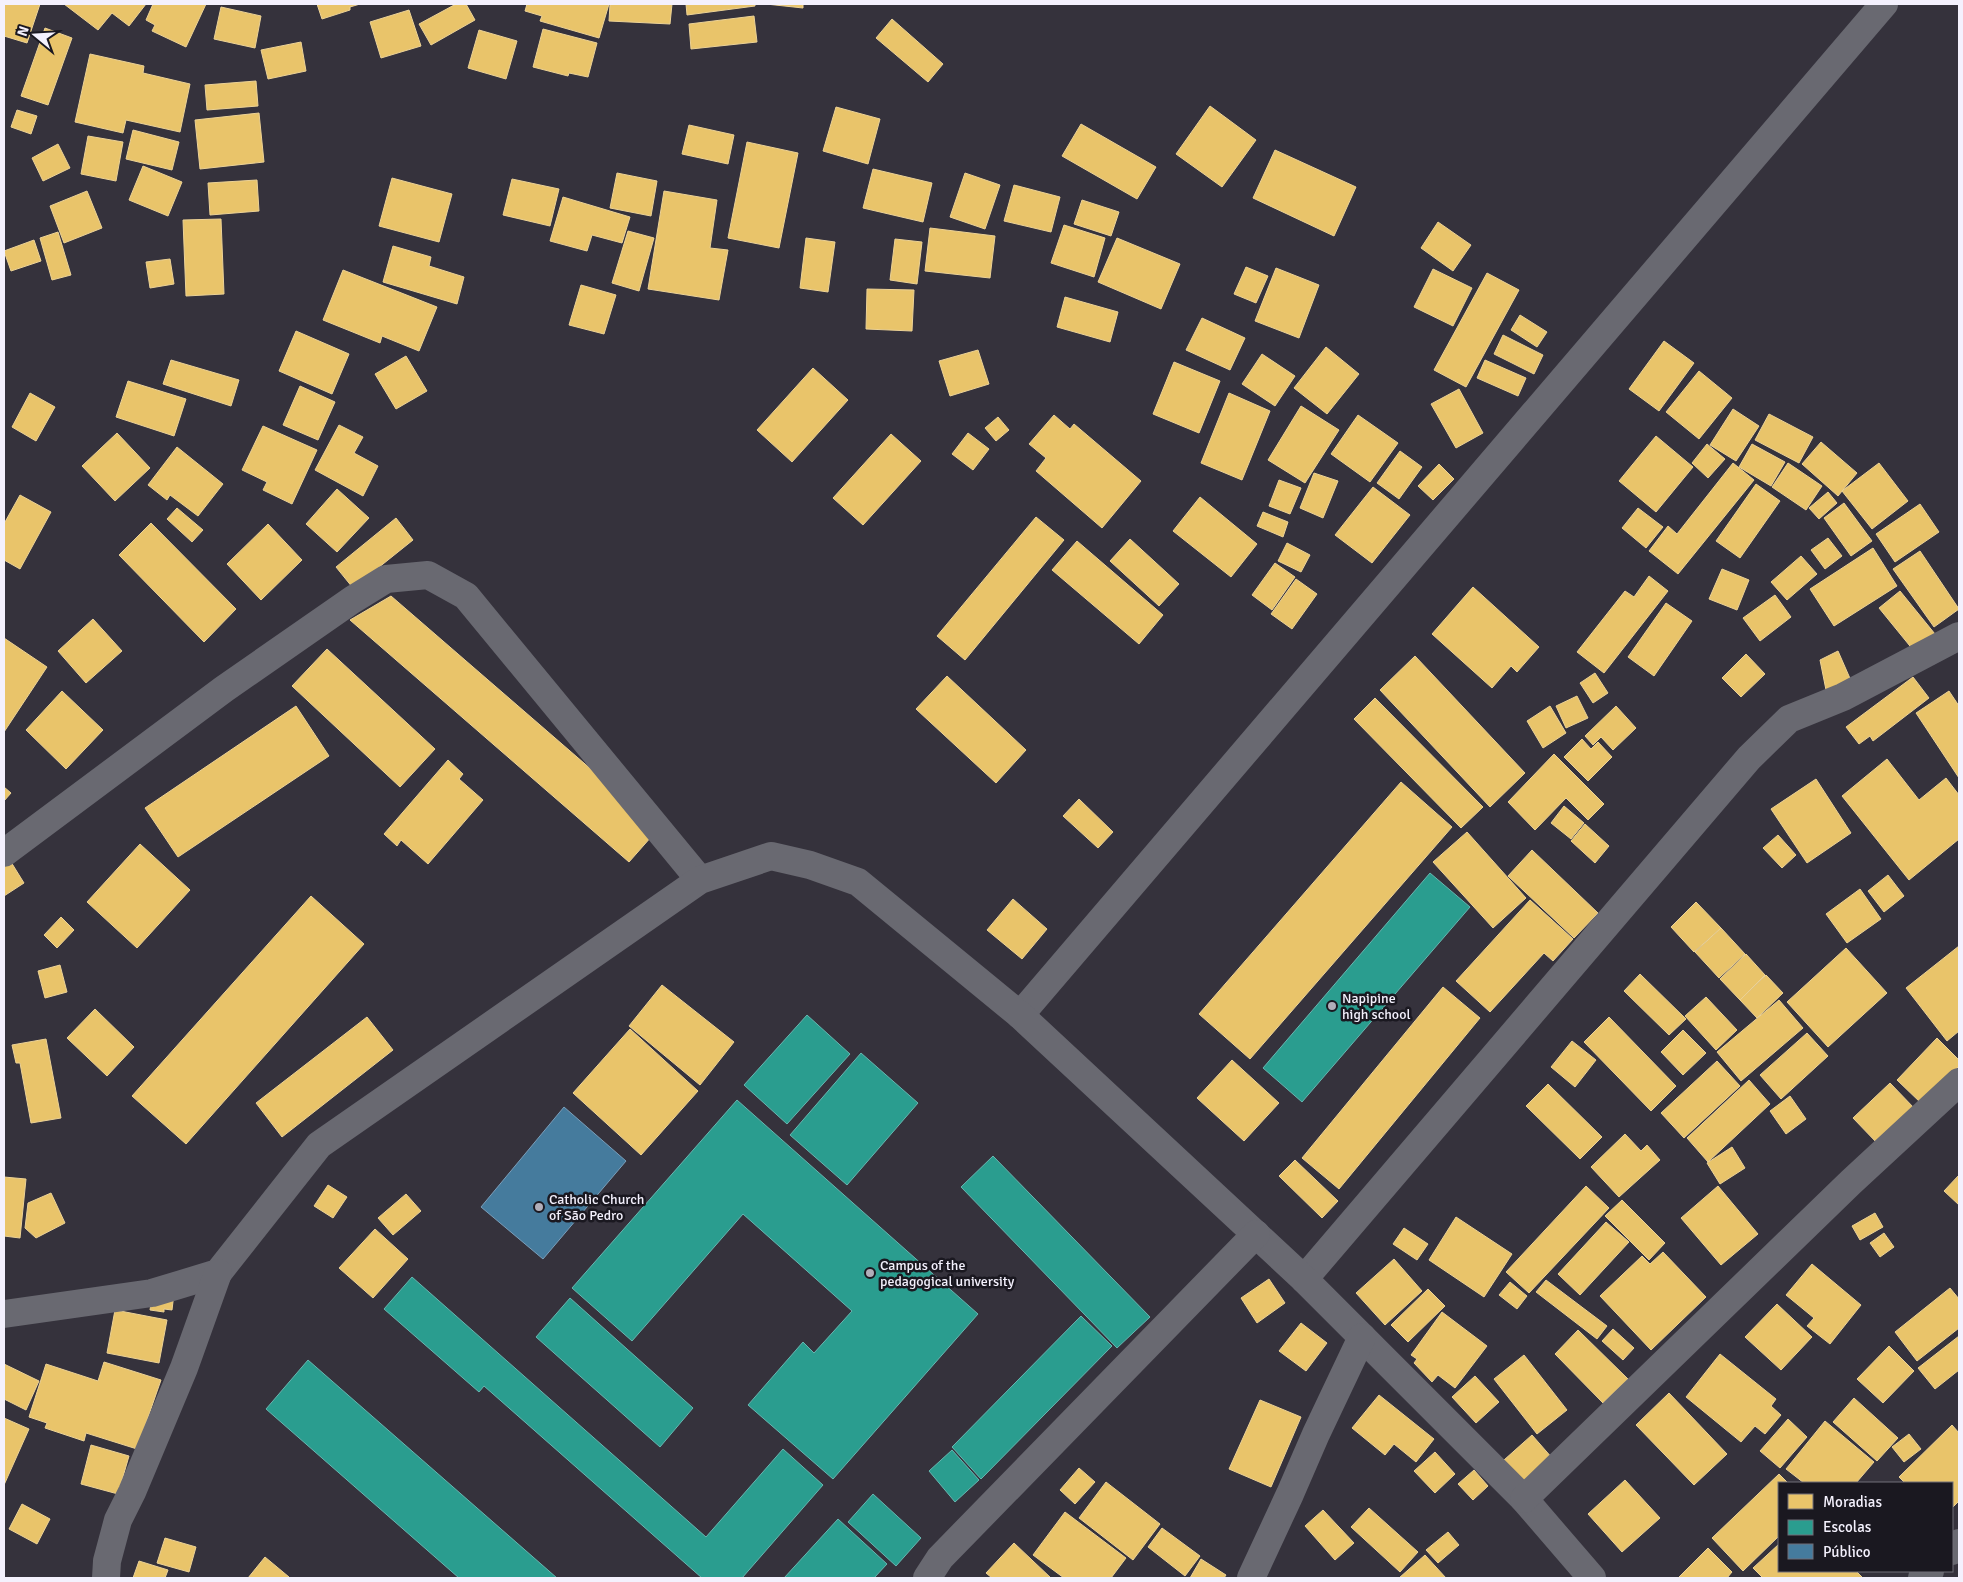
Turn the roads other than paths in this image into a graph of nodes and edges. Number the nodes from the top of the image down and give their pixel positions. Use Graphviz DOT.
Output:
graph roads {
  1 [pos="1884,4"];
  2 [pos="1959,636"];
  3 [pos="4,854"];
  4 [pos="700,880"];
  5 [pos="1020,1014"];
  6 [pos="1959,1082"];
  7 [pos="1256,1234"];
  8 [pos="218,1273"];
  9 [pos="1304,1279"];
  10 [pos="4,1314"];
  11 [pos="1362,1337"];
  12 [pos="1524,1499"];
  13 [pos="106,1578"];
  14 [pos="927,1578"];
  15 [pos="1251,1578"];
  16 [pos="1592,1578"];
  1 -- 5 [label="street"];
  2 -- 9 [label="street"];
  3 -- 4 [label="street"];
  4 -- 5 [label="street"];
  4 -- 8 [label="street"];
  5 -- 7 [label="street"];
  6 -- 12 [label="street"];
  7 -- 9 [label="street"];
  7 -- 14 [label="street"];
  8 -- 10 [label="street"];
  8 -- 13 [label="street"];
  9 -- 11 [label="street"];
  11 -- 12 [label="street"];
  11 -- 15 [label="street"];
  12 -- 16 [label="street"];
}
